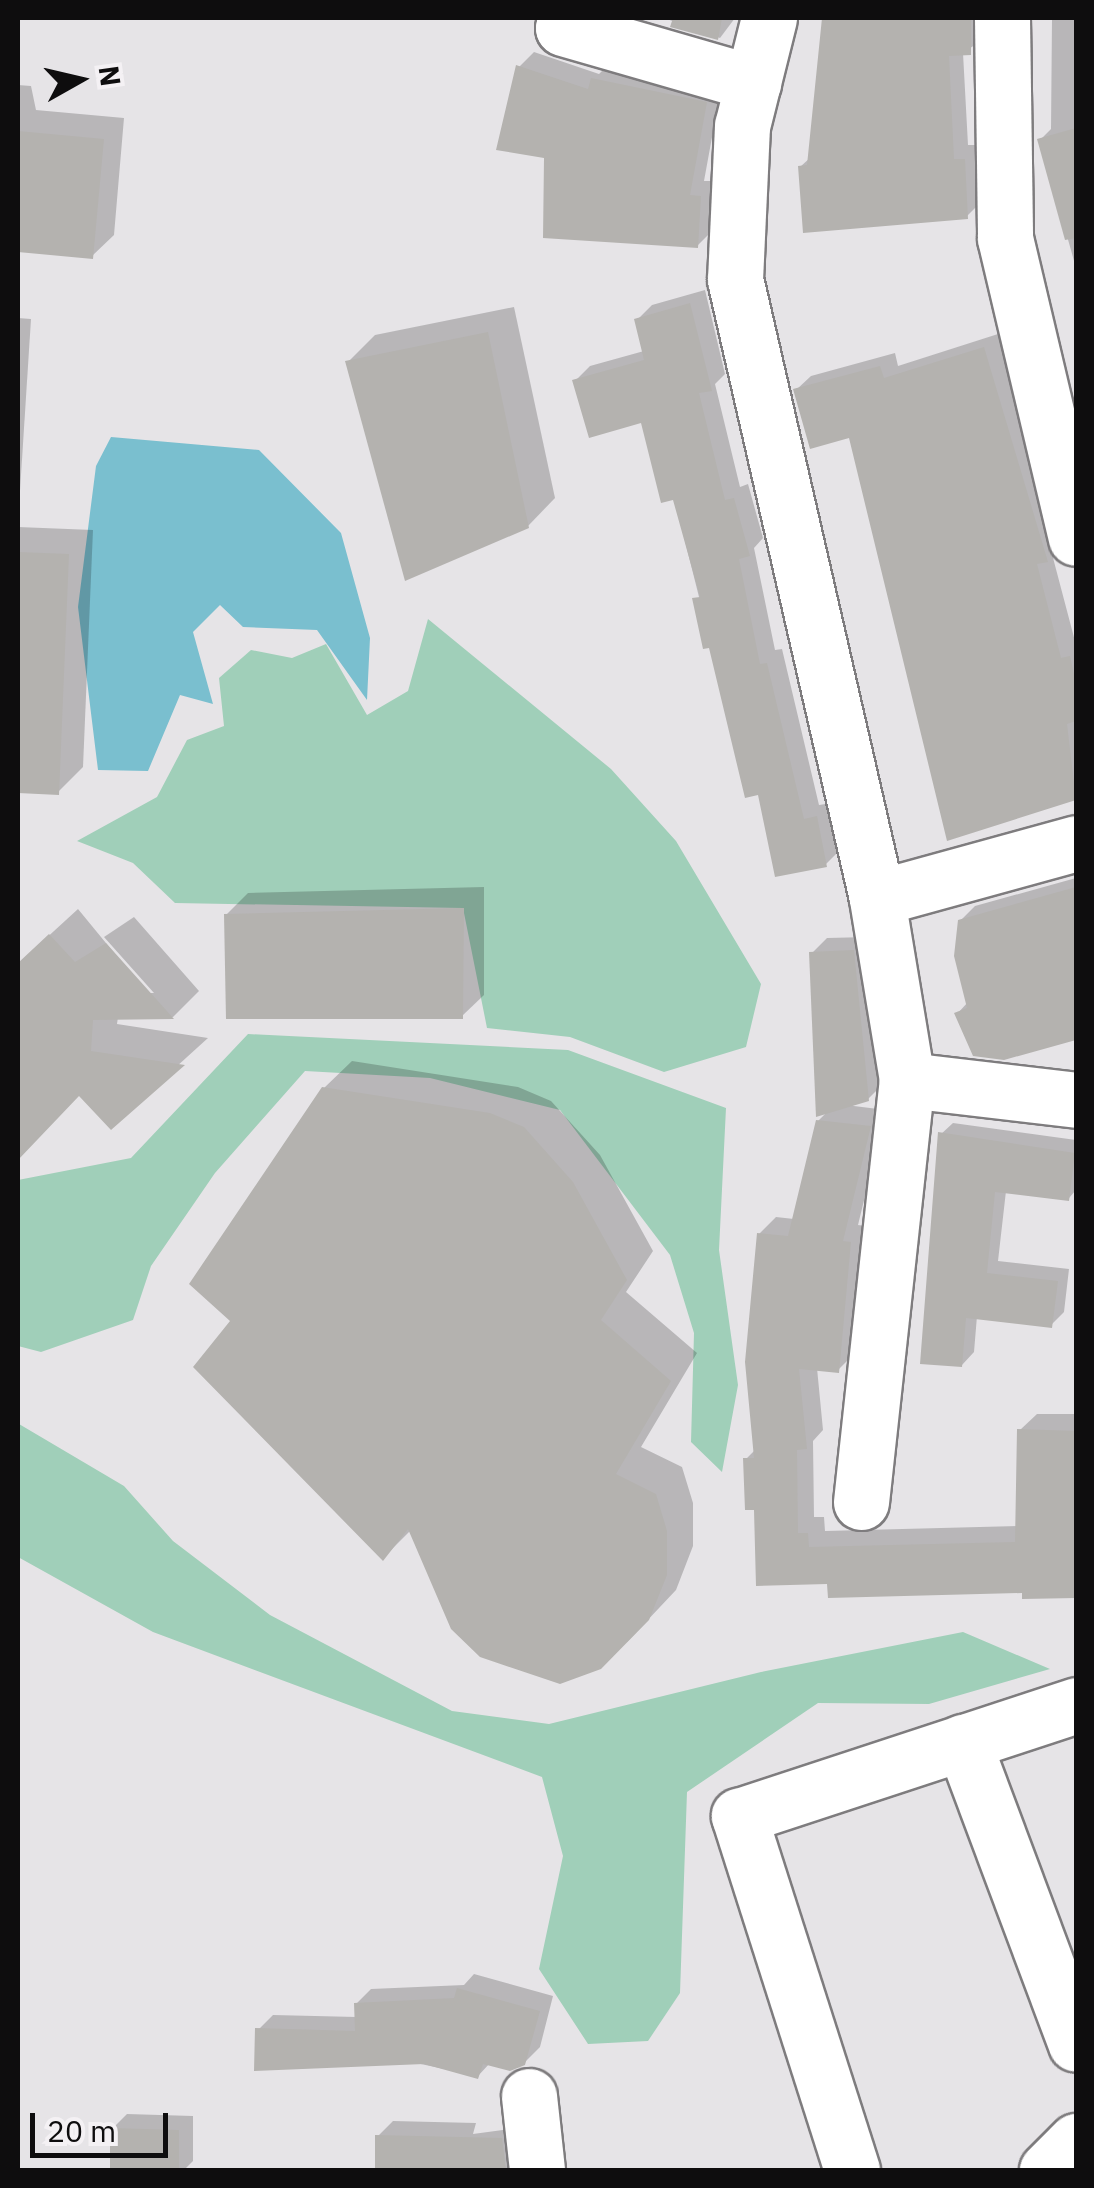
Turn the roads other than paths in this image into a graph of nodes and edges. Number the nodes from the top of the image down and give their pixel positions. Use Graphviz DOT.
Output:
graph roads {
  1 [pos="566,18"];
  2 [pos="769,18"];
  3 [pos="1002,18"];
  4 [pos="754,82"];
  5 [pos="1076,538"];
  6 [pos="1076,843"];
  7 [pos="877,898"];
  8 [pos="907,1080"];
  9 [pos="1076,1100"];
  10 [pos="861,1502"];
  11 [pos="1076,1705"];
  12 [pos="963,1742"];
  13 [pos="1076,2044"];
  14 [pos="529,2096"];
  15 [pos="1076,2141"];
  16 [pos="536,2170"];
  17 [pos="852,2170"];
  18 [pos="1047,2170"];
  1 -- 4 [label="street"];
  2 -- 4 [label="street"];
  3 -- 5 [label="street"];
  4 -- 7 [label="street"];
  6 -- 7 [label="street"];
  7 -- 8 [label="street"];
  8 -- 9 [label="street"];
  8 -- 10 [label="street"];
  11 -- 12 [label="street"];
  12 -- 13 [label="street"];
  12 -- 17 [label="street"];
  14 -- 16 [label="street"];
  15 -- 18 [label="street"];
}
